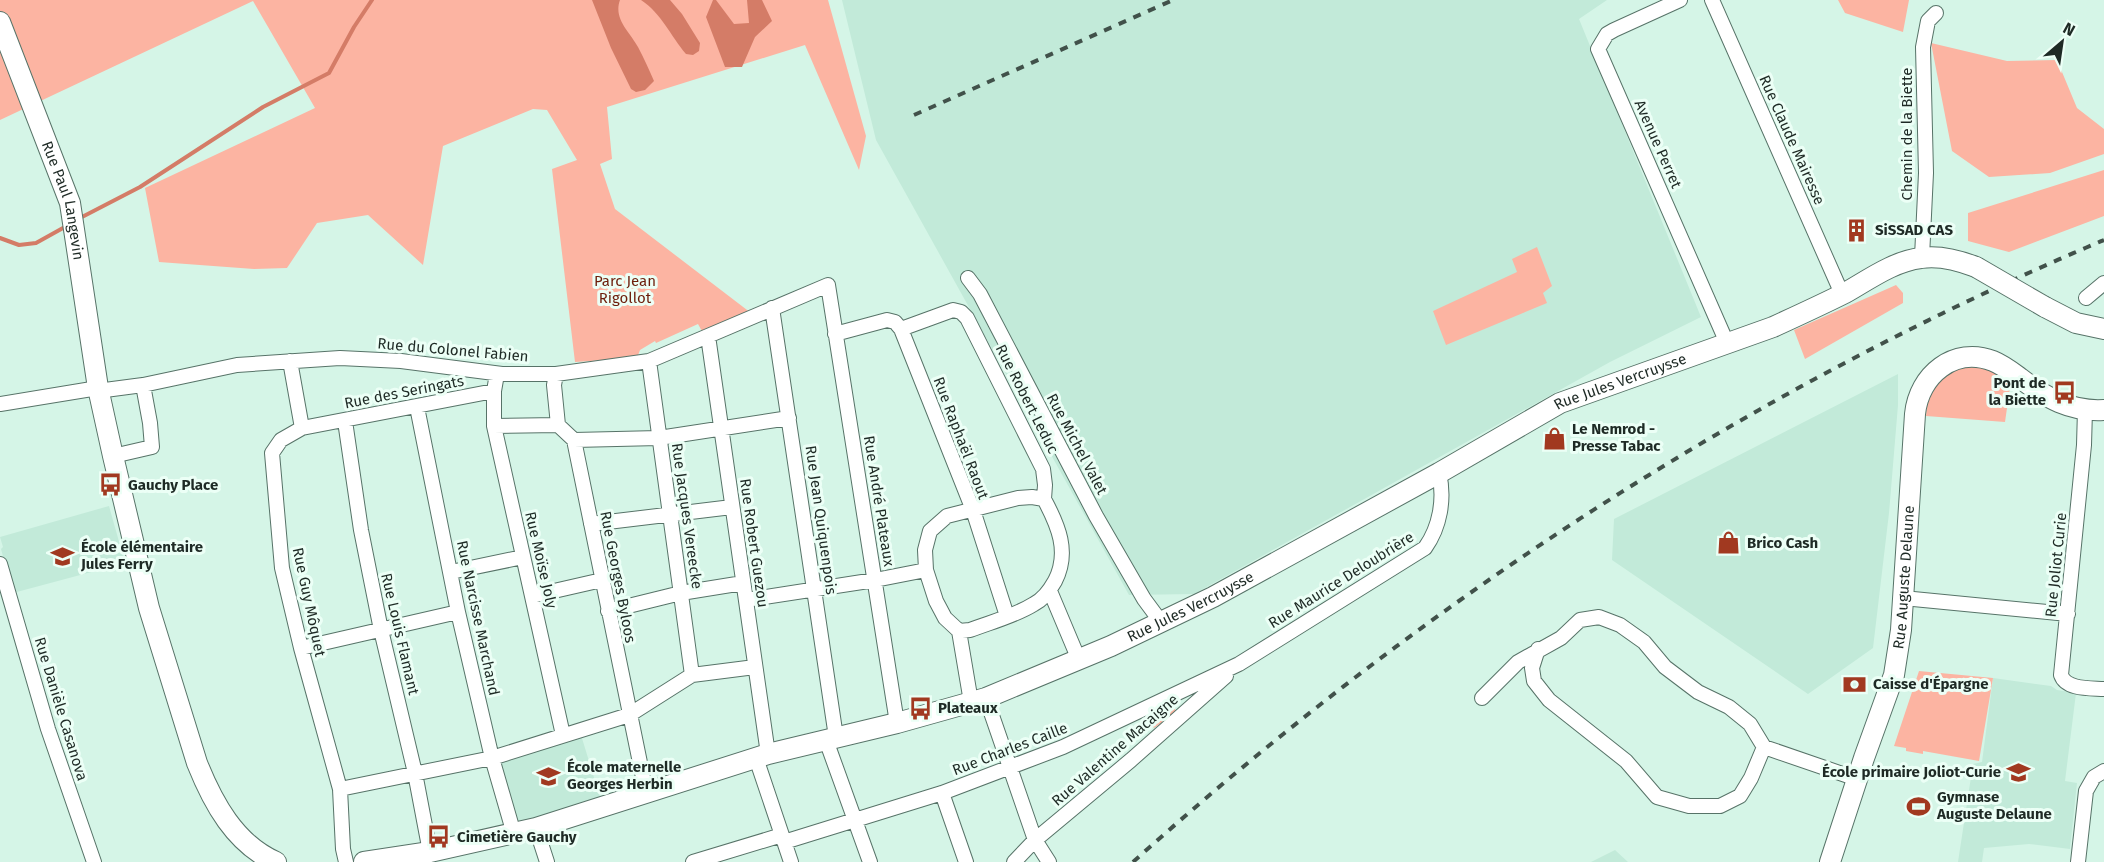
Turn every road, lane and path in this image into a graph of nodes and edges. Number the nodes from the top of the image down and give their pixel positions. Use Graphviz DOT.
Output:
graph roads {
  1 [pos="1680,0"];
  2 [pos="1712,0"];
  3 [pos="1936,13"];
  4 [pos="0,22"];
  5 [pos="1922,257"];
  6 [pos="968,278"];
  7 [pos="2104,283"];
  8 [pos="828,285"];
  9 [pos="1842,294"];
  10 [pos="2086,298"];
  11 [pos="772,308"];
  12 [pos="901,329"];
  13 [pos="2104,329"];
  14 [pos="836,334"];
  15 [pos="708,336"];
  16 [pos="1726,343"];
  17 [pos="290,361"];
  18 [pos="649,361"];
  19 [pos="497,374"];
  20 [pos="556,374"];
  21 [pos="143,385"];
  22 [pos="98,388"];
  23 [pos="494,391"];
  24 [pos="0,404"];
  25 [pos="417,407"];
  26 [pos="2095,410"];
  27 [pos="789,418"];
  28 [pos="345,421"];
  29 [pos="558,424"];
  30 [pos="494,426"];
  31 [pos="302,428"];
  32 [pos="721,429"];
  33 [pos="660,438"];
  34 [pos="574,440"];
  35 [pos="113,456"];
  36 [pos="1439,473"];
  37 [pos="1044,499"];
  38 [pos="732,507"];
  39 [pos="973,510"];
  40 [pos="670,514"];
  41 [pos="591,524"];
  42 [pos="523,557"];
  43 [pos="0,564"];
  44 [pos="926,570"];
  45 [pos="451,572"];
  46 [pos="602,580"];
  47 [pos="875,580"];
  48 [pos="743,583"];
  49 [pos="814,589"];
  50 [pos="1050,591"];
  51 [pos="681,593"];
  52 [pos="532,596"];
  53 [pos="1903,598"];
  54 [pos="746,600"];
  55 [pos="608,610"];
  56 [pos="458,612"];
  57 [pos="2067,614"];
  58 [pos="1007,616"];
  59 [pos="1161,622"];
  60 [pos="381,630"];
  61 [pos="959,632"];
  62 [pos="301,648"];
  63 [pos="1538,649"];
  64 [pos="1079,660"];
  65 [pos="1239,664"];
  66 [pos="755,667"];
  67 [pos="692,675"];
  68 [pos="2104,689"];
  69 [pos="1482,698"];
  70 [pos="978,700"];
  71 [pos="629,715"];
  72 [pos="897,723"];
  73 [pos="563,735"];
  74 [pos="831,739"];
  75 [pos="1764,747"];
  76 [pos="762,756"];
  77 [pos="492,758"];
  78 [pos="1010,769"];
  79 [pos="2104,771"];
  80 [pos="415,773"];
  81 [pos="1857,779"];
  82 [pos="340,789"];
  83 [pos="646,792"];
  84 [pos="942,793"];
  85 [pos="855,820"];
  86 [pos="536,828"];
  87 [pos="514,834"];
  88 [pos="783,839"];
  89 [pos="1035,840"];
  90 [pos="430,852"];
  91 [pos="264,860"];
  92 [pos="94,862"];
  93 [pos="346,862"];
  94 [pos="364,862"];
  95 [pos="547,862"];
  96 [pos="693,862"];
  97 [pos="791,862"];
  98 [pos="870,862"];
  99 [pos="966,862"];
  100 [pos="1014,862"];
  101 [pos="1049,862"];
  102 [pos="1830,862"];
  103 [pos="2078,862"];
  1 -- 16 [label="street, Avenue Perret"];
  2 -- 9 [label="street, Rue Claude Mairesse"];
  3 -- 5 [label="street, Chemin de la Biette"];
  4 -- 22 [label="main road, Rue Paul Langevin"];
  5 -- 9 [label="main road, Rue Jules Vercruysse"];
  5 -- 13 [label="main road, Rue Jules Vercruysse, bridge"];
  6 -- 59 [label="street, Rue Michel Valet"];
  7 -- 10 [label="street"];
  8 -- 11 [label="street, Rue du Colonel Fabien"];
  8 -- 14 [label="street, Rue André Plateaux"];
  9 -- 16 [label="main road, Rue Jules Vercruysse"];
  11 -- 15 [label="street, Rue du Colonel Fabien"];
  11 -- 27 [label="street, Rue Jean Quiquenpois"];
  12 -- 14 [label="street"];
  12 -- 37 [label="street, Rue Robert Leduc"];
  12 -- 39 [label="street, Rue Raphaël Raout"];
  14 -- 47 [label="street, Rue André Plateaux"];
  15 -- 18 [label="street, Rue du Colonel Fabien"];
  15 -- 32 [label="street, Rue Robert Guezou"];
  16 -- 36 [label="main road, Rue Jules Vercruysse"];
  17 -- 19 [label="street, Rue du Colonel Fabien"];
  17 -- 21 [label="street, Rue du Colonel Fabien"];
  17 -- 31 [label="street"];
  18 -- 20 [label="street, Rue du Colonel Fabien"];
  18 -- 33 [label="street, Rue Jacques Vereecke"];
  19 -- 20 [label="street, Rue du Colonel Fabien"];
  19 -- 23 [label="street"];
  20 -- 29 [label="street"];
  21 -- 22 [label="street, Rue du Colonel Fabien"];
  21 -- 35 [label="street"];
  22 -- 24 [label="street, Rue du Colonel Fabien"];
  22 -- 35 [label="main road, Rue Paul Langevin"];
  23 -- 25 [label="street, Rue des Seringats"];
  23 -- 30 [label="street, Rue Moïse Joly"];
  25 -- 28 [label="street, Rue des Seringats"];
  25 -- 45 [label="street, Rue Narcisse Marchand"];
  26 -- 53 [label="main road, Rue Auguste Delaune"];
  26 -- 57 [label="street, Rue Joliot Curie"];
  27 -- 32 [label="street"];
  27 -- 49 [label="street, Rue Jean Quiquenpois"];
  28 -- 31 [label="street, Rue des Seringats"];
  28 -- 60 [label="street, Rue Louis Flamant"];
  29 -- 30 [label="street"];
  29 -- 34 [label="street"];
  30 -- 42 [label="street, Rue Moïse Joly"];
  31 -- 62 [label="street, Rue Guy Môquet"];
  32 -- 33 [label="street"];
  32 -- 38 [label="street, Rue Robert Guezou"];
  33 -- 34 [label="street"];
  33 -- 40 [label="street, Rue Jacques Vereecke"];
  34 -- 41 [label="street, Rue Georges Byloos"];
  35 -- 91 [label="main road, Rue Paul Langevin"];
  36 -- 59 [label="main road, Rue Jules Vercruysse"];
  36 -- 65 [label="street, Rue Maurice Deloubrière"];
  37 -- 39 [label="street"];
  37 -- 50 [label="street"];
  38 -- 40 [label="street"];
  38 -- 48 [label="street, Rue Robert Guezou"];
  39 -- 44 [label="street, Rue Raphaël Raout"];
  39 -- 58 [label="street"];
  40 -- 41 [label="street"];
  40 -- 51 [label="street, Rue Jacques Vereecke"];
  41 -- 46 [label="street, Rue Georges Byloos"];
  42 -- 45 [label="street"];
  42 -- 52 [label="street, Rue Moïse Joly"];
  43 -- 92 [label="street, Rue Danièle Casanova"];
  44 -- 47 [label="street"];
  44 -- 61 [label="street, Rue Raphaël Raout"];
  45 -- 56 [label="street, Rue Narcisse Marchand"];
  46 -- 52 [label="street"];
  46 -- 55 [label="street, Rue Georges Byloos"];
  47 -- 49 [label="street"];
  47 -- 72 [label="street, Rue André Plateaux"];
  48 -- 51 [label="street"];
  48 -- 54 [label="street, Rue Robert Guezou"];
  49 -- 54 [label="street"];
  49 -- 74 [label="street, Rue Jean Quiquenpois"];
  50 -- 58 [label="street"];
  50 -- 64 [label="street"];
  51 -- 55 [label="street"];
  51 -- 67 [label="street, Rue Jacques Vereecke"];
  52 -- 73 [label="street, Rue Moïse Joly"];
  53 -- 57 [label="street"];
  53 -- 81 [label="main road, Rue Auguste Delaune"];
  54 -- 66 [label="street, Rue Robert Guezou"];
  55 -- 71 [label="street, Rue Georges Byloos"];
  56 -- 60 [label="street"];
  56 -- 77 [label="street, Rue Narcisse Marchand"];
  57 -- 68 [label="street, Rue Joliot Curie"];
  58 -- 61 [label="street"];
  59 -- 64 [label="main road, Rue Jules Vercruysse"];
  60 -- 62 [label="street"];
  60 -- 80 [label="street, Rue Louis Flamant"];
  61 -- 70 [label="street"];
  62 -- 82 [label="street, Rue Guy Môquet"];
  63 -- 69 [label="street"];
  63 -- 75 [label="street"];
  63 -- 75 [label="street"];
  64 -- 70 [label="main road, Rue Jules Vercruysse"];
  65 -- 78 [label="street, Rue Charles Caille"];
  65 -- 89 [label="street, Rue Valentine Macaigne"];
  66 -- 67 [label="street"];
  66 -- 76 [label="street, Rue Robert Guezou"];
  67 -- 71 [label="street"];
  70 -- 72 [label="main road, Rue Jules Vercruysse"];
  70 -- 78 [label="street"];
  71 -- 73 [label="street"];
  71 -- 83 [label="street, Rue Georges Byloos"];
  72 -- 74 [label="main road, Rue Jules Vercruysse"];
  73 -- 77 [label="street"];
  74 -- 76 [label="main road, Rue Jules Vercruysse"];
  74 -- 85 [label="street, Rue Jean Quiquenpois"];
  75 -- 81 [label="street"];
  76 -- 83 [label="main road, Rue Jules Vercruysse"];
  76 -- 88 [label="street, Rue Robert Guezou"];
  77 -- 80 [label="street"];
  77 -- 87 [label="street, Rue Narcisse Marchand"];
  78 -- 84 [label="street, Rue Charles Caille"];
  78 -- 89 [label="street"];
  79 -- 103 [label="street"];
  80 -- 82 [label="street"];
  80 -- 90 [label="street, Rue Louis Flamant"];
  81 -- 102 [label="main road, Rue Auguste Delaune"];
  82 -- 93 [label="street, Rue Guy Môquet"];
  83 -- 86 [label="main road, Rue Jules Vercruysse"];
  84 -- 85 [label="street, Rue Charles Caille"];
  84 -- 99 [label="street"];
  85 -- 88 [label="street, Rue Charles Caille"];
  85 -- 98 [label="street, Rue Jean Quiquenpois"];
  86 -- 87 [label="main road, Rue Jules Vercruysse"];
  86 -- 95 [label="street"];
  87 -- 90 [label="main road, Rue Jules Vercruysse"];
  88 -- 96 [label="street, Rue Charles Caille"];
  88 -- 97 [label="street, Rue Robert Guezou"];
  89 -- 100 [label="street, Rue Valentine Macaigne"];
  89 -- 101 [label="street"];
  90 -- 94 [label="main road, Rue Jules Vercruysse"];
}
